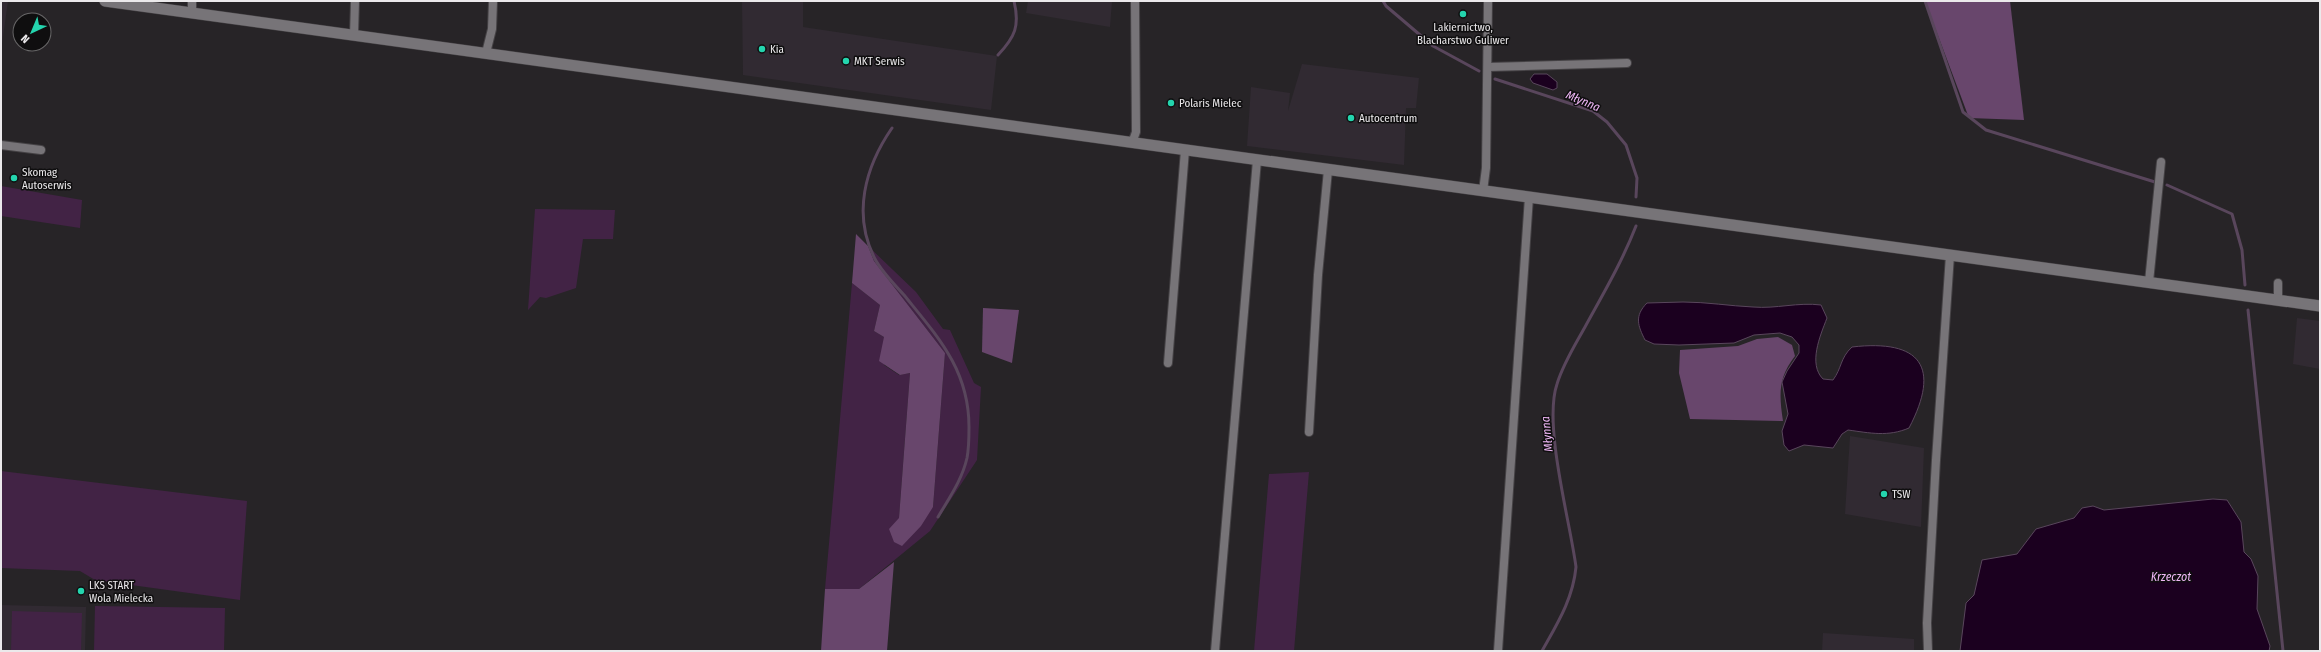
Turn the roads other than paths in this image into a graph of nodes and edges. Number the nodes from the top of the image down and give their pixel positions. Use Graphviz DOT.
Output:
graph roads {
  1 [pos="105,1"];
  2 [pos="192,1"];
  3 [pos="355,1"];
  4 [pos="493,1"];
  5 [pos="1135,1"];
  6 [pos="1488,1"];
  7 [pos="192,13"];
  8 [pos="354,35"];
  9 [pos="486,53"];
  10 [pos="1627,63"];
  11 [pos="1488,67"];
  12 [pos="1132,143"];
  13 [pos="1,145"];
  14 [pos="41,150"];
  15 [pos="1185,150"];
  16 [pos="1257,160"];
  17 [pos="2161,162"];
  18 [pos="1328,170"];
  19 [pos="1483,191"];
  20 [pos="1529,197"];
  21 [pos="1950,255"];
  22 [pos="2149,282"];
  23 [pos="2278,283"];
  24 [pos="2278,300"];
  25 [pos="2320,306"];
  26 [pos="1168,363"];
  27 [pos="1309,432"];
  28 [pos="1215,651"];
  29 [pos="1498,651"];
  30 [pos="1928,651"];
  1 -- 7 [label="street"];
  2 -- 7 [label="street"];
  3 -- 8 [label="street"];
  4 -- 9 [label="street"];
  5 -- 12 [label="street"];
  6 -- 11 [label="street"];
  7 -- 8 [label="street"];
  8 -- 9 [label="street"];
  9 -- 12 [label="street"];
  10 -- 11 [label="street"];
  11 -- 19 [label="street"];
  12 -- 15 [label="street"];
  13 -- 14 [label="street"];
  15 -- 16 [label="street"];
  15 -- 26 [label="street"];
  16 -- 18 [label="street"];
  16 -- 28 [label="street"];
  17 -- 22 [label="street"];
  18 -- 19 [label="street"];
  18 -- 27 [label="street"];
  19 -- 20 [label="street"];
  20 -- 21 [label="street"];
  20 -- 29 [label="street"];
  21 -- 22 [label="street"];
  21 -- 30 [label="street"];
  22 -- 24 [label="street"];
  23 -- 24 [label="street"];
  24 -- 25 [label="street"];
}
